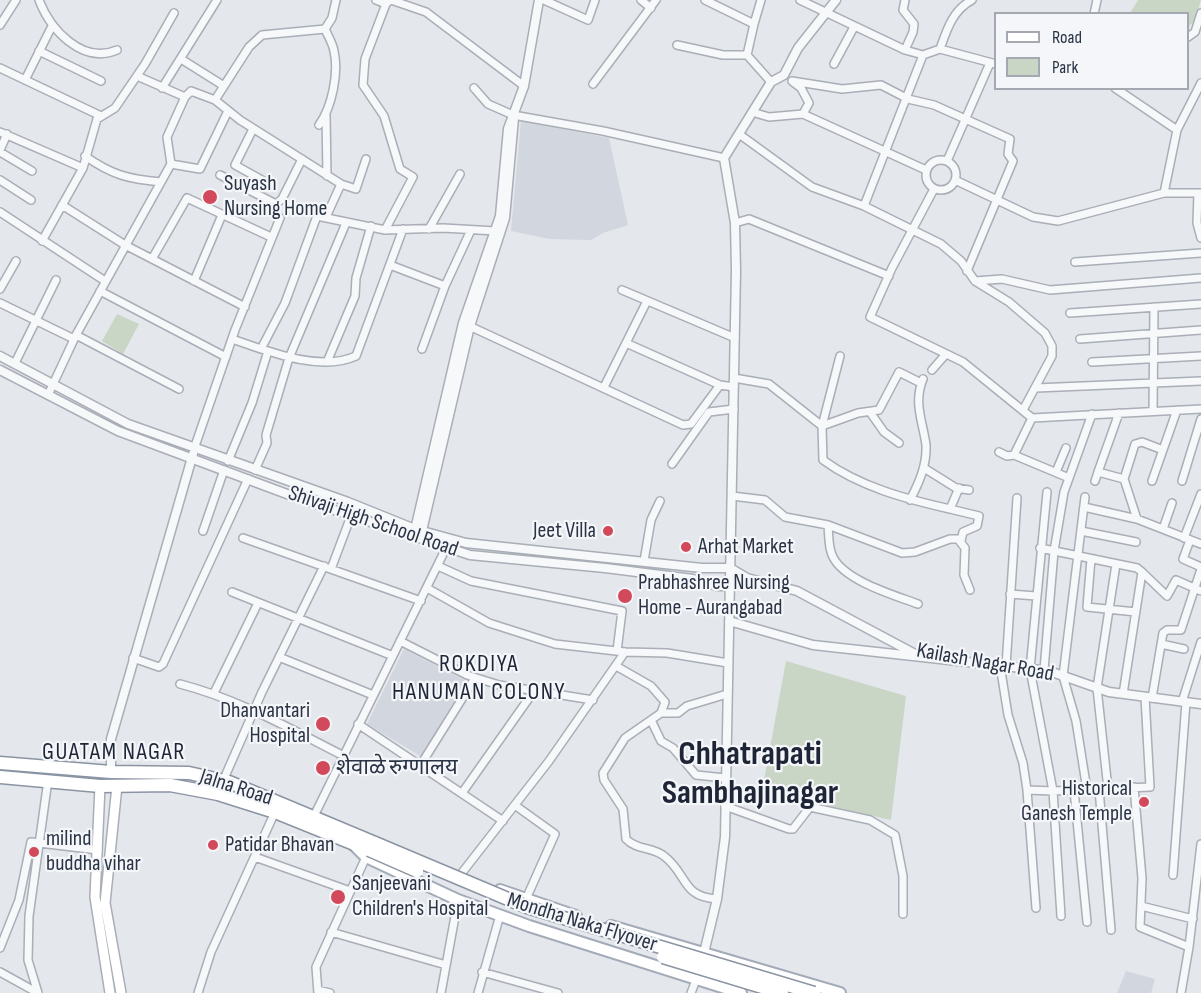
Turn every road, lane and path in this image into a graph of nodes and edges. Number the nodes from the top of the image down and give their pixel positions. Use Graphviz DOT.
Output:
graph roads {
  1 [pos="16,0"];
  2 [pos="39,0"];
  3 [pos="217,0"];
  4 [pos="336,0"];
  5 [pos="375,0"];
  6 [pos="542,0"];
  7 [pos="595,0"];
  8 [pos="641,0"];
  9 [pos="656,0"];
  10 [pos="705,0"];
  11 [pos="761,0"];
  12 [pos="801,0"];
  13 [pos="836,0"];
  14 [pos="904,0"];
  15 [pos="972,0"];
  16 [pos="389,1"];
  17 [pos="962,3"];
  18 [pos="651,8"];
  19 [pos="174,13"];
  20 [pos="1201,13"];
  21 [pos="826,14"];
  22 [pos="754,24"];
  23 [pos="0,25"];
  24 [pos="52,26"];
  25 [pos="854,27"];
  26 [pos="325,29"];
  27 [pos="1189,36"];
  28 [pos="677,45"];
  29 [pos="940,49"];
  30 [pos="117,50"];
  31 [pos="905,50"];
  32 [pos="39,51"];
  33 [pos="747,55"];
  34 [pos="923,55"];
  35 [pos="181,59"];
  36 [pos="993,63"];
  37 [pos="834,64"];
  38 [pos="0,68"];
  39 [pos="137,76"];
  40 [pos="788,78"];
  41 [pos="25,80"];
  42 [pos="101,81"];
  43 [pos="771,82"];
  44 [pos="1201,83"];
  45 [pos="593,84"];
  46 [pos="224,86"];
  47 [pos="524,86"];
  48 [pos="162,88"];
  49 [pos="474,88"];
  50 [pos="1118,90"];
  51 [pos="185,97"];
  52 [pos="908,99"];
  53 [pos="215,100"];
  54 [pos="228,111"];
  55 [pos="753,112"];
  56 [pos="803,114"];
  57 [pos="326,115"];
  58 [pos="513,115"];
  59 [pos="101,116"];
  60 [pos="965,120"];
  61 [pos="319,124"];
  62 [pos="253,129"];
  63 [pos="1177,130"];
  64 [pos="3,133"];
  65 [pos="739,134"];
  66 [pos="0,151"];
  67 [pos="886,152"];
  68 [pos="85,156"];
  69 [pos="724,158"];
  70 [pos="302,159"];
  71 [pos="366,159"];
  72 [pos="948,161"];
  73 [pos="171,164"];
  74 [pos="83,168"];
  75 [pos="926,170"];
  76 [pos="32,171"];
  77 [pos="460,174"];
  78 [pos="220,175"];
  79 [pos="327,176"];
  80 [pos="0,180"];
  81 [pos="955,180"];
  82 [pos="161,182"];
  83 [pos="341,184"];
  84 [pos="271,185"];
  85 [pos="934,189"];
  86 [pos="1164,193"];
  87 [pos="1200,193"];
  88 [pos="31,200"];
  89 [pos="997,200"];
  90 [pos="62,205"];
  91 [pos="864,206"];
  92 [pos="0,212"];
  93 [pos="222,215"];
  94 [pos="326,217"];
  95 [pos="280,218"];
  96 [pos="735,223"];
  97 [pos="346,224"];
  98 [pos="371,226"];
  99 [pos="429,228"];
  100 [pos="403,229"];
  101 [pos="385,230"];
  102 [pos="471,230"];
  103 [pos="496,231"];
  104 [pos="912,231"];
  105 [pos="271,237"];
  106 [pos="1201,238"];
  107 [pos="42,241"];
  108 [pos="124,245"];
  109 [pos="1201,253"];
  110 [pos="152,259"];
  111 [pos="16,261"];
  112 [pos="1075,262"];
  113 [pos="390,265"];
  114 [pos="967,271"];
  115 [pos="888,276"];
  116 [pos="1201,278"];
  117 [pos="56,280"];
  118 [pos="105,280"];
  119 [pos="194,281"];
  120 [pos="975,281"];
  121 [pos="445,286"];
  122 [pos="0,289"];
  123 [pos="100,291"];
  124 [pos="622,291"];
  125 [pos="647,301"];
  126 [pos="0,303"];
  127 [pos="1201,304"];
  128 [pos="245,307"];
  129 [pos="1154,307"];
  130 [pos="1070,313"];
  131 [pos="36,321"];
  132 [pos="466,325"];
  133 [pos="1201,330"];
  134 [pos="1154,333"];
  135 [pos="75,337"];
  136 [pos="735,338"];
  137 [pos="232,339"];
  138 [pos="1080,339"];
  139 [pos="626,343"];
  140 [pos="422,349"];
  141 [pos="265,350"];
  142 [pos="946,354"];
  143 [pos="0,356"];
  144 [pos="840,356"];
  145 [pos="1201,356"];
  146 [pos="226,357"];
  147 [pos="289,358"];
  148 [pos="1155,359"];
  149 [pos="327,362"];
  150 [pos="1092,362"];
  151 [pos="15,363"];
  152 [pos="0,370"];
  153 [pos="932,370"];
  154 [pos="1201,381"];
  155 [pos="734,383"];
  156 [pos="1154,383"];
  157 [pos="53,386"];
  158 [pos="720,386"];
  159 [pos="604,387"];
  160 [pos="1036,388"];
  161 [pos="180,389"];
  162 [pos="48,395"];
  163 [pos="1201,408"];
  164 [pos="734,409"];
  165 [pos="1023,410"];
  166 [pos="1177,410"];
  167 [pos="1154,411"];
  168 [pos="870,412"];
  169 [pos="1119,413"];
  170 [pos="1092,414"];
  171 [pos="1032,418"];
  172 [pos="1201,419"];
  173 [pos="822,426"];
  174 [pos="899,443"];
  175 [pos="1066,448"];
  176 [pos="1163,450"];
  177 [pos="999,452"];
  178 [pos="193,454"];
  179 [pos="1014,455"];
  180 [pos="228,461"];
  181 [pos="672,464"];
  182 [pos="924,468"];
  183 [pos="224,470"];
  184 [pos="255,470"];
  185 [pos="1056,472"];
  186 [pos="1098,472"];
  187 [pos="248,479"];
  188 [pos="1095,481"];
  189 [pos="1125,481"];
  190 [pos="1152,481"];
  191 [pos="1182,481"];
  192 [pos="1066,485"];
  193 [pos="959,488"];
  194 [pos="969,490"];
  195 [pos="1047,492"];
  196 [pos="1201,494"];
  197 [pos="732,496"];
  198 [pos="1084,497"];
  199 [pos="1017,498"];
  200 [pos="910,500"];
  201 [pos="660,501"];
  202 [pos="1172,503"];
  203 [pos="1084,507"];
  204 [pos="950,509"];
  205 [pos="351,516"];
  206 [pos="1137,519"];
  207 [pos="828,525"];
  208 [pos="1163,530"];
  209 [pos="203,531"];
  210 [pos="1081,531"];
  211 [pos="418,534"];
  212 [pos="243,538"];
  213 [pos="450,539"];
  214 [pos="1187,539"];
  215 [pos="961,541"];
  216 [pos="1137,542"];
  217 [pos="1201,544"];
  218 [pos="446,548"];
  219 [pos="1040,548"];
  220 [pos="1054,551"];
  221 [pos="1078,556"];
  222 [pos="1092,559"];
  223 [pos="644,561"];
  224 [pos="1116,564"];
  225 [pos="438,566"];
  226 [pos="327,567"];
  227 [pos="730,568"];
  228 [pos="1201,568"];
  229 [pos="1142,572"];
  230 [pos="747,578"];
  231 [pos="729,586"];
  232 [pos="427,588"];
  233 [pos="970,590"];
  234 [pos="1197,590"];
  235 [pos="232,592"];
  236 [pos="1010,594"];
  237 [pos="1036,596"];
  238 [pos="421,602"];
  239 [pos="258,603"];
  240 [pos="918,604"];
  241 [pos="1109,610"];
  242 [pos="1136,612"];
  243 [pos="298,618"];
  244 [pos="729,621"];
  245 [pos="400,641"];
  246 [pos="1201,642"];
  247 [pos="1161,644"];
  248 [pos="1184,649"];
  249 [pos="621,652"];
  250 [pos="917,655"];
  251 [pos="393,656"];
  252 [pos="279,657"];
  253 [pos="134,658"];
  254 [pos="728,663"];
  255 [pos="616,666"];
  256 [pos="1003,666"];
  257 [pos="1030,669"];
  258 [pos="1044,670"];
  259 [pos="1063,676"];
  260 [pos="475,678"];
  261 [pos="180,684"];
  262 [pos="1097,688"];
  263 [pos="534,691"];
  264 [pos="214,693"];
  265 [pos="727,694"];
  266 [pos="1123,694"];
  267 [pos="373,695"];
  268 [pos="1148,697"];
  269 [pos="593,700"];
  270 [pos="1184,702"];
  271 [pos="1201,704"];
  272 [pos="254,710"];
  273 [pos="661,713"];
  274 [pos="651,720"];
  275 [pos="358,724"];
  276 [pos="342,755"];
  277 [pos="0,763"];
  278 [pos="420,766"];
  279 [pos="111,772"];
  280 [pos="0,777"];
  281 [pos="725,778"];
  282 [pos="48,780"];
  283 [pos="223,780"];
  284 [pos="100,786"];
  285 [pos="117,786"];
  286 [pos="1134,788"];
  287 [pos="1099,789"];
  288 [pos="1108,789"];
  289 [pos="1027,790"];
  290 [pos="1074,790"];
  291 [pos="1087,790"];
  292 [pos="1053,791"];
  293 [pos="462,794"];
  294 [pos="516,806"];
  295 [pos="725,806"];
  296 [pos="275,812"];
  297 [pos="314,816"];
  298 [pos="503,821"];
  299 [pos="354,839"];
  300 [pos="40,842"];
  301 [pos="1201,844"];
  302 [pos="98,850"];
  303 [pos="370,850"];
  304 [pos="255,857"];
  305 [pos="462,873"];
  306 [pos="1173,875"];
  307 [pos="1200,878"];
  308 [pos="350,891"];
  309 [pos="526,899"];
  310 [pos="717,899"];
  311 [pos="458,900"];
  312 [pos="1141,906"];
  313 [pos="1198,907"];
  314 [pos="1036,908"];
  315 [pos="903,914"];
  316 [pos="500,915"];
  317 [pos="1062,916"];
  318 [pos="1193,919"];
  319 [pos="1087,922"];
  320 [pos="1111,930"];
  321 [pos="331,932"];
  322 [pos="1190,947"];
  323 [pos="0,948"];
  324 [pos="704,952"];
  325 [pos="446,965"];
  326 [pos="0,972"];
  327 [pos="482,972"];
  328 [pos="696,980"];
  329 [pos="318,991"];
  330 [pos="541,991"];
  331 [pos="110,993"];
  332 [pos="121,993"];
  333 [pos="198,993"];
  334 [pos="330,993"];
  335 [pos="441,993"];
  336 [pos="478,993"];
  337 [pos="558,993"];
  338 [pos="691,993"];
  339 [pos="741,993"];
  340 [pos="782,993"];
  341 [pos="814,993"];
  342 [pos="840,993"];
  343 [pos="1181,993"];
  1 -- 23 [label="street"];
  2 -- 24 [label="street"];
  3 -- 35 [label="street"];
  4 -- 26 [label="street"];
  5 -- 16 [label="street"];
  6 -- 7 [label="street"];
  6 -- 47 [label="street"];
  8 -- 18 [label="street"];
  9 -- 18 [label="street"];
  10 -- 22 [label="street"];
  11 -- 22 [label="street"];
  12 -- 21 [label="street"];
  13 -- 21 [label="street"];
  14 -- 31 [label="street"];
  15 -- 17 [label="street"];
  16 -- 47 [label="street"];
  16 -- 101 [label="street"];
  17 -- 29 [label="street"];
  18 -- 45 [label="street"];
  19 -- 39 [label="street"];
  20 -- 27 [label="street"];
  21 -- 25 [label="street"];
  21 -- 40 [label="street"];
  22 -- 33 [label="street"];
  24 -- 30 [label="street"];
  24 -- 32 [label="street"];
  25 -- 31 [label="street"];
  25 -- 37 [label="street"];
  26 -- 46 [label="street"];
  26 -- 57 [label="street"];
  28 -- 33 [label="street"];
  29 -- 34 [label="street"];
  29 -- 36 [label="street"];
  31 -- 34 [label="street"];
  32 -- 41 [label="street"];
  32 -- 42 [label="street"];
  33 -- 43 [label="street"];
  34 -- 52 [label="street"];
  35 -- 46 [label="street"];
  35 -- 48 [label="street"];
  36 -- 60 [label="street"];
  38 -- 41 [label="street"];
  39 -- 48 [label="street"];
  39 -- 59 [label="street"];
  40 -- 43 [label="street"];
  40 -- 52 [label="street"];
  40 -- 56 [label="street"];
  41 -- 59 [label="street"];
  43 -- 55 [label="street"];
  44 -- 63 [label="street"];
  46 -- 53 [label="street"];
  47 -- 58 [label="street"];
  48 -- 51 [label="street"];
  49 -- 58 [label="street"];
  50 -- 63 [label="street"];
  51 -- 53 [label="street"];
  51 -- 73 [label="street"];
  52 -- 60 [label="street"];
  52 -- 67 [label="street"];
  53 -- 54 [label="street"];
  54 -- 62 [label="street"];
  54 -- 73 [label="street"];
  55 -- 56 [label="street"];
  55 -- 65 [label="street"];
  56 -- 67 [label="street"];
  57 -- 61 [label="street"];
  57 -- 79 [label="street"];
  58 -- 69 [label="street"];
  58 -- 103 [label="street"];
  58 -- 132 [label="street"];
  59 -- 68 [label="street"];
  60 -- 72 [label="street"];
  60 -- 89 [label="street"];
  62 -- 70 [label="street"];
  62 -- 84 [label="street"];
  63 -- 86 [label="street"];
  64 -- 66 [label="street"];
  64 -- 74 [label="street"];
  65 -- 69 [label="street"];
  65 -- 91 [label="street"];
  66 -- 76 [label="street"];
  67 -- 75 [label="street"];
  67 -- 91 [label="street"];
  68 -- 74 [label="street"];
  68 -- 82 [label="street"];
  69 -- 96 [label="street"];
  70 -- 78 [label="street"];
  70 -- 79 [label="street"];
  71 -- 83 [label="street"];
  72 -- 75 [label="street"];
  72 -- 81 [label="street"];
  73 -- 82 [label="street"];
  74 -- 90 [label="street"];
  75 -- 85 [label="street"];
  77 -- 99 [label="street"];
  79 -- 83 [label="street"];
  80 -- 88 [label="street"];
  81 -- 85 [label="street"];
  81 -- 89 [label="street"];
  82 -- 108 [label="street"];
  83 -- 94 [label="street"];
  85 -- 104 [label="street"];
  86 -- 87 [label="street"];
  86 -- 89 [label="street"];
  87 -- 106 [label="street"];
  89 -- 114 [label="street"];
  90 -- 107 [label="street"];
  90 -- 108 [label="street"];
  91 -- 104 [label="street"];
  92 -- 107 [label="street"];
  93 -- 105 [label="street"];
  93 -- 110 [label="street"];
  93 -- 119 [label="street"];
  94 -- 97 [label="street"];
  94 -- 141 [label="street"];
  95 -- 105 [label="street"];
  96 -- 115 [label="street"];
  96 -- 136 [label="street"];
  97 -- 98 [label="street"];
  97 -- 147 [label="street"];
  98 -- 101 [label="street"];
  98 -- 149 [label="street"];
  99 -- 100 [label="street"];
  99 -- 102 [label="street"];
  100 -- 101 [label="street"];
  100 -- 113 [label="street"];
  102 -- 103 [label="street"];
  102 -- 121 [label="street"];
  103 -- 132 [label="street"];
  104 -- 114 [label="street"];
  104 -- 115 [label="street"];
  105 -- 128 [label="street"];
  107 -- 118 [label="street"];
  108 -- 110 [label="street"];
  108 -- 118 [label="street"];
  109 -- 112 [label="street"];
  110 -- 119 [label="street"];
  111 -- 122 [label="street"];
  113 -- 121 [label="street"];
  113 -- 149 [label="street"];
  114 -- 120 [label="street"];
  115 -- 142 [label="street"];
  116 -- 120 [label="street"];
  117 -- 131 [label="street"];
  118 -- 123 [label="street"];
  119 -- 128 [label="street"];
  120 -- 160 [label="street"];
  121 -- 140 [label="street"];
  123 -- 135 [label="street"];
  123 -- 146 [label="street"];
  124 -- 125 [label="street"];
  125 -- 136 [label="street"];
  125 -- 139 [label="street"];
  126 -- 131 [label="street"];
  127 -- 129 [label="street"];
  128 -- 137 [label="street"];
  129 -- 130 [label="street"];
  129 -- 134 [label="street"];
  131 -- 135 [label="street"];
  131 -- 151 [label="street"];
  132 -- 159 [label="street"];
  132 -- 211 [label="street"];
  133 -- 134 [label="street"];
  134 -- 138 [label="street"];
  134 -- 148 [label="street"];
  135 -- 157 [label="street"];
  135 -- 161 [label="street"];
  136 -- 155 [label="street"];
  137 -- 141 [label="street"];
  137 -- 146 [label="street"];
  139 -- 158 [label="street"];
  139 -- 159 [label="street"];
  141 -- 147 [label="street"];
  141 -- 180 [label="street"];
  142 -- 153 [label="street"];
  142 -- 165 [label="street"];
  143 -- 151 [label="street, Shivaji High School Road"];
  144 -- 173 [label="street"];
  145 -- 148 [label="street"];
  146 -- 178 [label="street"];
  147 -- 149 [label="street"];
  147 -- 184 [label="street"];
  148 -- 150 [label="street"];
  148 -- 156 [label="street"];
  151 -- 157 [label="street, Shivaji High School Road"];
  152 -- 162 [label="street, Shivaji High School Road"];
  154 -- 156 [label="street"];
  155 -- 158 [label="street"];
  155 -- 164 [label="street"];
  155 -- 173 [label="street"];
  156 -- 160 [label="street"];
  156 -- 167 [label="street"];
  157 -- 162 [label="street"];
  157 -- 178 [label="street, Shivaji High School Road"];
  158 -- 159 [label="street"];
  160 -- 165 [label="street"];
  162 -- 178 [label="street, Shivaji High School Road"];
  163 -- 166 [label="street"];
  164 -- 181 [label="street"];
  164 -- 197 [label="street"];
  165 -- 171 [label="street"];
  166 -- 167 [label="street"];
  166 -- 176 [label="street"];
  167 -- 169 [label="street"];
  168 -- 173 [label="street"];
  168 -- 174 [label="street"];
  168 -- 182 [label="street"];
  169 -- 170 [label="street"];
  169 -- 186 [label="street"];
  170 -- 171 [label="street"];
  170 -- 192 [label="street"];
  171 -- 179 [label="street"];
  172 -- 191 [label="street"];
  173 -- 200 [label="street"];
  175 -- 185 [label="street"];
  176 -- 189 [label="street"];
  176 -- 190 [label="street"];
  177 -- 179 [label="street"];
  178 -- 180 [label="street, Shivaji High School Road"];
  178 -- 183 [label="street, Shivaji High School Road"];
  178 -- 253 [label="street"];
  179 -- 185 [label="street"];
  180 -- 184 [label="street, Shivaji High School Road"];
  182 -- 193 [label="street"];
  182 -- 200 [label="street"];
  183 -- 187 [label="street, Shivaji High School Road"];
  183 -- 209 [label="street"];
  184 -- 211 [label="street, Shivaji High School Road"];
  185 -- 192 [label="street"];
  186 -- 188 [label="street"];
  186 -- 189 [label="street"];
  187 -- 205 [label="street, Shivaji High School Road"];
  187 -- 253 [label="street"];
  189 -- 206 [label="street"];
  192 -- 220 [label="street"];
  193 -- 194 [label="street"];
  193 -- 204 [label="street"];
  195 -- 219 [label="street"];
  196 -- 214 [label="street"];
  197 -- 207 [label="street"];
  197 -- 227 [label="street"];
  198 -- 203 [label="street"];
  199 -- 236 [label="street"];
  200 -- 204 [label="street"];
  201 -- 223 [label="street"];
  202 -- 208 [label="street"];
  203 -- 206 [label="street"];
  203 -- 210 [label="street"];
  204 -- 215 [label="street"];
  205 -- 211 [label="street, Shivaji High School Road"];
  205 -- 226 [label="street"];
  206 -- 208 [label="street"];
  207 -- 215 [label="street"];
  207 -- 240 [label="street"];
  208 -- 214 [label="street"];
  210 -- 216 [label="street"];
  210 -- 221 [label="street"];
  211 -- 213 [label="street, Shivaji High School Road"];
  211 -- 218 [label="street, Shivaji High School Road"];
  212 -- 226 [label="street"];
  213 -- 218 [label="street"];
  213 -- 223 [label="street, Shivaji High School Road"];
  214 -- 217 [label="street"];
  214 -- 228 [label="street"];
  215 -- 233 [label="street"];
  218 -- 225 [label="street"];
  218 -- 231 [label="street, Shivaji High School Road"];
  219 -- 220 [label="street"];
  219 -- 237 [label="street"];
  220 -- 221 [label="street"];
  220 -- 258 [label="street"];
  221 -- 222 [label="street"];
  221 -- 259 [label="street"];
  222 -- 224 [label="street"];
  222 -- 241 [label="street"];
  223 -- 227 [label="street, Shivaji High School Road"];
  224 -- 229 [label="street"];
  224 -- 241 [label="street"];
  225 -- 232 [label="street"];
  225 -- 249 [label="street"];
  226 -- 238 [label="street"];
  226 -- 243 [label="street"];
  227 -- 230 [label="street"];
  227 -- 231 [label="street"];
  228 -- 234 [label="street"];
  229 -- 234 [label="street"];
  229 -- 242 [label="street"];
  230 -- 231 [label="street"];
  230 -- 250 [label="street, Kailash Nagar Road"];
  231 -- 244 [label="street"];
  232 -- 238 [label="street"];
  232 -- 249 [label="street"];
  234 -- 247 [label="street"];
  235 -- 239 [label="street"];
  236 -- 237 [label="street"];
  236 -- 256 [label="street"];
  237 -- 257 [label="street"];
  238 -- 245 [label="street"];
  239 -- 243 [label="street"];
  239 -- 264 [label="street"];
  241 -- 242 [label="street"];
  241 -- 262 [label="street"];
  242 -- 266 [label="street"];
  243 -- 251 [label="street"];
  243 -- 252 [label="street"];
  244 -- 250 [label="street"];
  244 -- 254 [label="street"];
  245 -- 251 [label="street"];
  245 -- 260 [label="street"];
  246 -- 270 [label="street"];
  247 -- 248 [label="street"];
  247 -- 268 [label="street"];
  249 -- 254 [label="street"];
  249 -- 255 [label="street"];
  250 -- 256 [label="street, Kailash Nagar Road"];
  251 -- 267 [label="street"];
  252 -- 267 [label="street"];
  252 -- 272 [label="street"];
  253 -- 279 [label="street"];
  254 -- 265 [label="street"];
  255 -- 269 [label="street"];
  255 -- 273 [label="street"];
  256 -- 257 [label="street, Kailash Nagar Road"];
  256 -- 289 [label="street"];
  257 -- 258 [label="street, Kailash Nagar Road"];
  257 -- 292 [label="street"];
  258 -- 259 [label="street, Kailash Nagar Road"];
  259 -- 262 [label="street, Kailash Nagar Road"];
  259 -- 291 [label="street"];
  260 -- 263 [label="street"];
  260 -- 278 [label="street"];
  261 -- 264 [label="street"];
  262 -- 266 [label="street, Kailash Nagar Road"];
  262 -- 288 [label="street"];
  263 -- 269 [label="street"];
  263 -- 293 [label="street"];
  264 -- 272 [label="street"];
  265 -- 273 [label="street"];
  265 -- 281 [label="street"];
  266 -- 268 [label="street, Kailash Nagar Road"];
  267 -- 275 [label="street"];
  268 -- 270 [label="street, Kailash Nagar Road"];
  268 -- 286 [label="street"];
  269 -- 294 [label="street"];
  270 -- 271 [label="street, Kailash Nagar Road"];
  270 -- 306 [label="street"];
  272 -- 276 [label="street"];
  272 -- 283 [label="street"];
  273 -- 274 [label="street"];
  274 -- 281 [label="street"];
  274 -- 310 [label="street"];
  275 -- 276 [label="street"];
  275 -- 278 [label="street"];
  276 -- 297 [label="street"];
  277 -- 279 [label="highway, Jalna Road"];
  278 -- 293 [label="street"];
  279 -- 283 [label="highway, Jalna Road"];
  280 -- 282 [label="highway, Jalna Road"];
  281 -- 295 [label="street"];
  282 -- 284 [label="highway, Jalna Road"];
  282 -- 300 [label="street"];
  283 -- 297 [label="highway, Jalna Road"];
  284 -- 285 [label="highway, Jalna Road"];
  284 -- 302 [label="main road"];
  285 -- 296 [label="highway, Jalna Road"];
  285 -- 332 [label="main road"];
  286 -- 288 [label="street"];
  286 -- 312 [label="street"];
  287 -- 288 [label="street"];
  287 -- 291 [label="street"];
  287 -- 320 [label="street"];
  289 -- 292 [label="street"];
  289 -- 314 [label="street"];
  290 -- 291 [label="street"];
  290 -- 292 [label="street"];
  290 -- 319 [label="street"];
  292 -- 317 [label="street"];
  293 -- 298 [label="street"];
  294 -- 298 [label="street"];
  294 -- 309 [label="street"];
  295 -- 310 [label="street"];
  295 -- 315 [label="street"];
  296 -- 299 [label="highway, Jalna Road"];
  296 -- 304 [label="street"];
  297 -- 299 [label="highway, Jalna Road"];
  298 -- 305 [label="street"];
  299 -- 303 [label="highway, Mondha Naka Flyover"];
  299 -- 305 [label="main road"];
  300 -- 302 [label="street"];
  300 -- 323 [label="street"];
  300 -- 326 [label="street"];
  301 -- 307 [label="street"];
  302 -- 331 [label="main road"];
  303 -- 308 [label="street"];
  303 -- 311 [label="main road"];
  303 -- 340 [label="highway, Mondha Naka Flyover, bridge"];
  303 -- 341 [label="highway, Mondha Naka Flyover, bridge"];
  304 -- 308 [label="street"];
  304 -- 333 [label="street"];
  305 -- 309 [label="main road"];
  307 -- 313 [label="street"];
  308 -- 321 [label="street"];
  309 -- 324 [label="main road"];
  310 -- 324 [label="street"];
  311 -- 316 [label="main road"];
  311 -- 325 [label="street"];
  312 -- 318 [label="street"];
  312 -- 322 [label="street"];
  313 -- 318 [label="street"];
  316 -- 327 [label="street"];
  316 -- 328 [label="main road"];
  318 -- 322 [label="street"];
  321 -- 325 [label="street"];
  321 -- 329 [label="street"];
  322 -- 343 [label="street"];
  324 -- 328 [label="street"];
  324 -- 342 [label="main road"];
  325 -- 335 [label="street"];
  327 -- 330 [label="street"];
  327 -- 336 [label="street"];
  328 -- 338 [label="street"];
  328 -- 339 [label="main road"];
  329 -- 334 [label="street"];
  330 -- 337 [label="street"];
}
